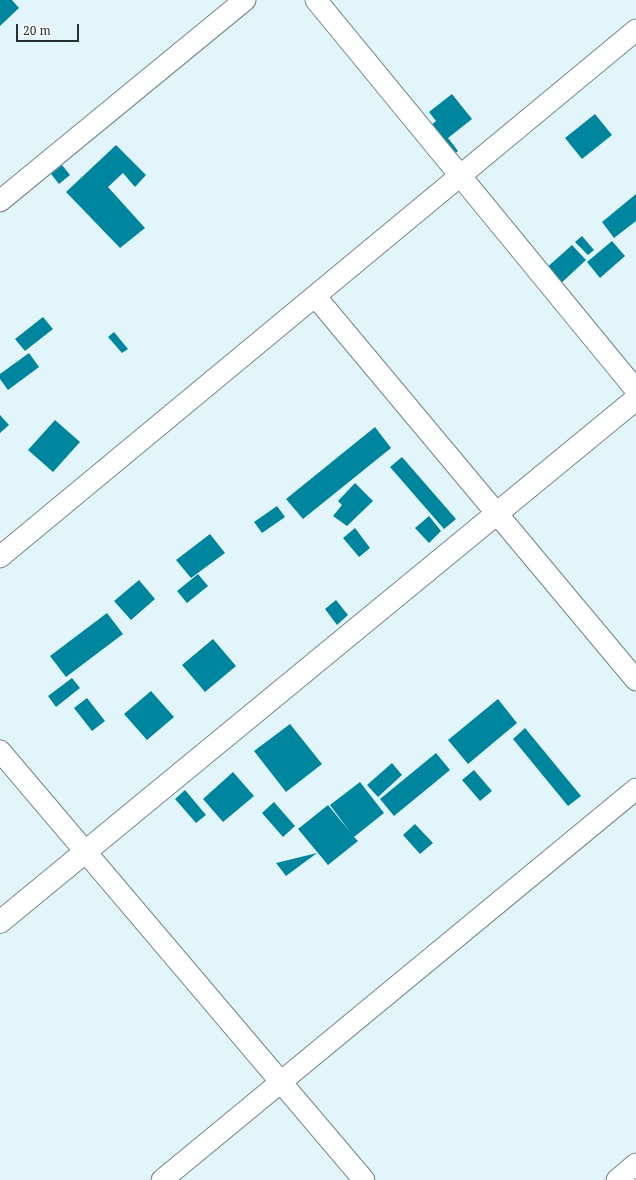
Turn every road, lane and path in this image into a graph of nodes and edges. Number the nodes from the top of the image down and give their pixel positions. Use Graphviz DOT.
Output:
graph roads {
  1 [pos="245,0"];
  2 [pos="316,0"];
  3 [pos="636,30"];
  4 [pos="460,175"];
  5 [pos="0,201"];
  6 [pos="315,296"];
  7 [pos="636,390"];
  8 [pos="636,399"];
  9 [pos="496,514"];
  10 [pos="0,557"];
  11 [pos="636,680"];
  12 [pos="0,751"];
  13 [pos="636,789"];
  14 [pos="85,852"];
  15 [pos="0,922"];
  16 [pos="281,1082"];
  17 [pos="636,1164"];
  18 [pos="162,1180"];
  19 [pos="364,1180"];
  20 [pos="617,1180"];
  1 -- 5 [label="street"];
  2 -- 4 [label="street"];
  3 -- 4 [label="street"];
  4 -- 6 [label="street"];
  4 -- 7 [label="street"];
  6 -- 9 [label="street"];
  6 -- 10 [label="street"];
  8 -- 9 [label="street"];
  9 -- 11 [label="street"];
  9 -- 14 [label="street"];
  12 -- 14 [label="street"];
  13 -- 16 [label="street"];
  14 -- 15 [label="street"];
  14 -- 16 [label="street"];
  16 -- 18 [label="street"];
  16 -- 19 [label="street"];
  17 -- 20 [label="street"];
}
